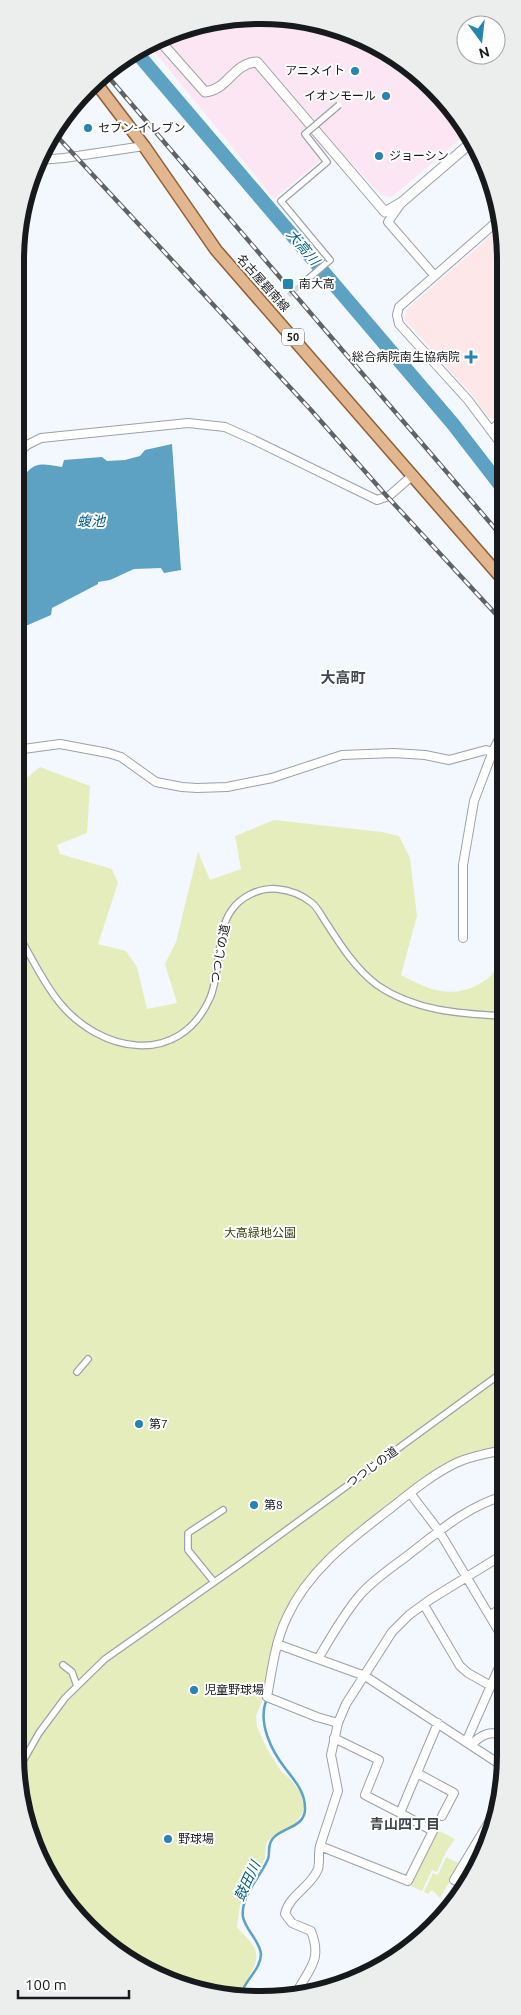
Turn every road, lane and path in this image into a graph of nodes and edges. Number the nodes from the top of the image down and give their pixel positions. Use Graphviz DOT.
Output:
graph roads {
  1 [pos="163,45"];
  2 [pos="99,87"];
  3 [pos="339,105"];
  4 [pos="144,146"];
  5 [pos="468,146"];
  6 [pos="47,159"];
  7 [pos="402,202"];
  8 [pos="494,224"];
  9 [pos="434,275"];
  10 [pos="308,279"];
  11 [pos="497,425"];
  12 [pos="491,430"];
  13 [pos="497,438"];
  14 [pos="24,448"];
  15 [pos="413,475"];
  16 [pos="497,573"];
  17 [pos="497,743"];
  18 [pos="24,748"];
  19 [pos="493,750"];
  20 [pos="497,752"];
  21 [pos="463,938"];
  22 [pos="24,945"];
  23 [pos="497,1016"];
  24 [pos="88,1359"];
  25 [pos="77,1372"];
  26 [pos="497,1376"];
  27 [pos="497,1452"];
  28 [pos="410,1493"];
  29 [pos="497,1499"];
  30 [pos="223,1510"];
  31 [pos="439,1531"];
  32 [pos="497,1558"];
  33 [pos="466,1577"];
  34 [pos="214,1582"];
  35 [pos="424,1605"];
  36 [pos="497,1611"];
  37 [pos="490,1615"];
  38 [pos="497,1628"];
  39 [pos="277,1644"];
  40 [pos="318,1659"];
  41 [pos="63,1665"];
  42 [pos="497,1672"];
  43 [pos="365,1676"];
  44 [pos="77,1686"];
  45 [pos="491,1686"];
  46 [pos="338,1723"];
  47 [pos="438,1723"];
  48 [pos="497,1733"];
  49 [pos="334,1738"];
  50 [pos="469,1743"];
  51 [pos="24,1759"];
  52 [pos="497,1762"];
  53 [pos="417,1773"];
  54 [pos="400,1813"];
  55 [pos="442,1816"];
  56 [pos="486,1827"];
  57 [pos="320,1846"];
  58 [pos="459,1883"];
  59 [pos="299,1988"];
  1 -- 7 [label="street"];
  2 -- 4 [label="main road, 名古屋碧南線 / 50"];
  3 -- 10 [label="street, bridge"];
  4 -- 6 [label="street"];
  4 -- 15 [label="main road, 名古屋碧南線 / 50"];
  5 -- 7 [label="street"];
  7 -- 9 [label="street"];
  8 -- 9 [label="street"];
  9 -- 12 [label="street"];
  11 -- 12 [label="street"];
  12 -- 13 [label="street"];
  14 -- 15 [label="street"];
  15 -- 16 [label="main road, 名古屋碧南線 / 50"];
  17 -- 19 [label="street"];
  18 -- 19 [label="street"];
  19 -- 20 [label="street"];
  19 -- 21 [label="street"];
  22 -- 23 [label="street, つつじの道"];
  24 -- 25 [label="street"];
  26 -- 34 [label="street, つつじの道"];
  27 -- 28 [label="street"];
  28 -- 31 [label="street"];
  28 -- 39 [label="street"];
  29 -- 31 [label="street"];
  30 -- 34 [label="street"];
  31 -- 33 [label="street"];
  31 -- 40 [label="street"];
  32 -- 33 [label="street"];
  33 -- 35 [label="street"];
  33 -- 37 [label="street"];
  34 -- 44 [label="street, つつじの道"];
  35 -- 43 [label="street"];
  35 -- 45 [label="street"];
  36 -- 37 [label="street"];
  37 -- 38 [label="street"];
  39 -- 40 [label="street"];
  39 -- 46 [label="street"];
  40 -- 43 [label="street"];
  41 -- 44 [label="street"];
  42 -- 45 [label="street"];
  43 -- 46 [label="street"];
  43 -- 47 [label="street"];
  44 -- 51 [label="street, つつじの道"];
  45 -- 50 [label="street"];
  46 -- 49 [label="street"];
  47 -- 50 [label="street"];
  47 -- 53 [label="street"];
  48 -- 50 [label="street"];
  49 -- 54 [label="street"];
  49 -- 57 [label="street"];
  50 -- 52 [label="street"];
  53 -- 54 [label="street"];
  53 -- 55 [label="street"];
  54 -- 57 [label="street"];
  56 -- 58 [label="street"];
  57 -- 59 [label="street"];
}
